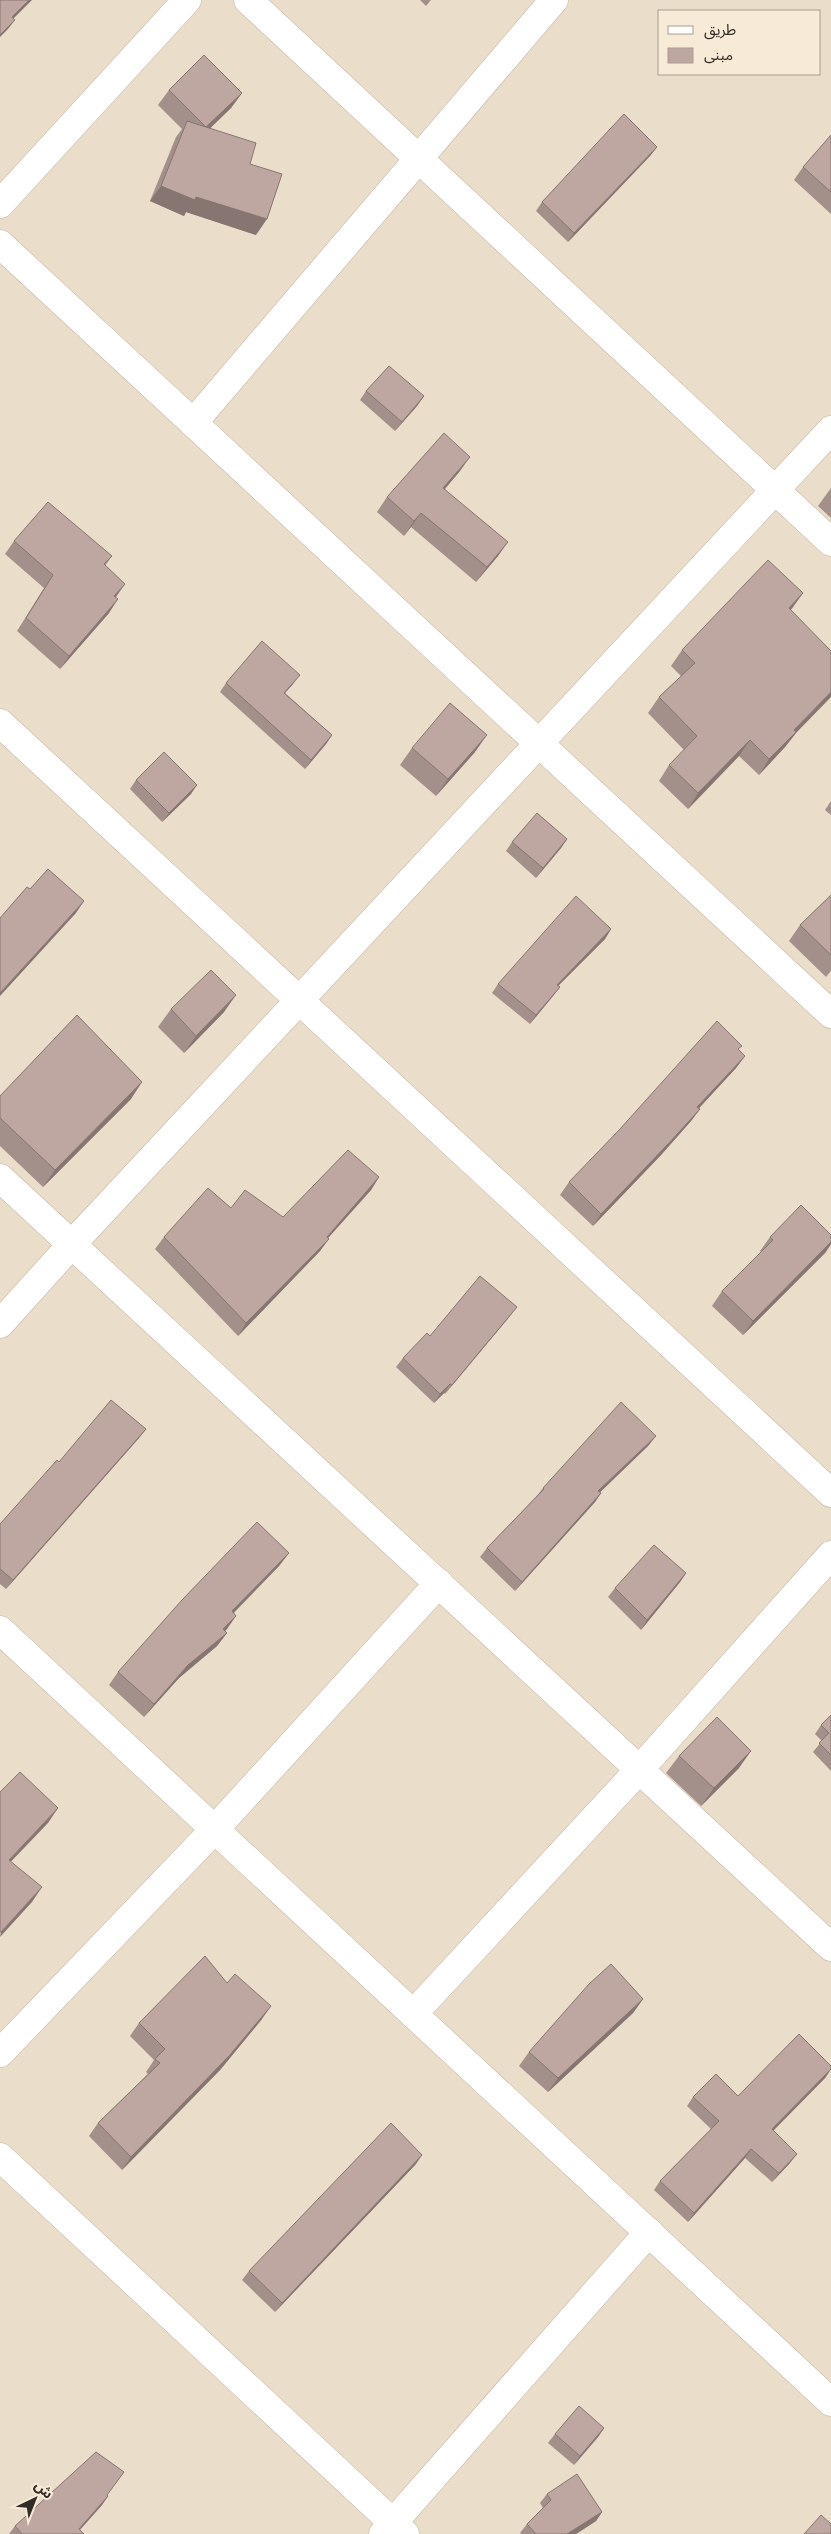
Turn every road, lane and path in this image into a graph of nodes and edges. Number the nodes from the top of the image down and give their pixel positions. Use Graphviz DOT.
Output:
graph roads {
  1 [pos="187,0"];
  2 [pos="248,0"];
  3 [pos="554,0"];
  4 [pos="419,159"];
  5 [pos="0,204"];
  6 [pos="0,244"];
  7 [pos="192,423"];
  8 [pos="831,430"];
  9 [pos="776,490"];
  10 [pos="831,542"];
  11 [pos="0,723"];
  12 [pos="539,743"];
  13 [pos="299,1000"];
  14 [pos="831,1014"];
  15 [pos="0,1178"];
  16 [pos="72,1244"];
  17 [pos="0,1324"];
  18 [pos="831,1493"];
  19 [pos="831,1555"];
  20 [pos="438,1583"];
  21 [pos="0,1630"];
  22 [pos="639,1770"];
  23 [pos="215,1829"];
  24 [pos="831,1947"];
  25 [pos="413,2014"];
  26 [pos="0,2053"];
  27 [pos="0,2157"];
  28 [pos="649,2232"];
  29 [pos="831,2402"];
  30 [pos="394,2530"];
  1 -- 5 [label="street"];
  2 -- 4 [label="street"];
  3 -- 4 [label="street"];
  4 -- 7 [label="street"];
  4 -- 9 [label="street"];
  6 -- 7 [label="street"];
  7 -- 12 [label="street"];
  8 -- 9 [label="street"];
  9 -- 10 [label="street"];
  9 -- 12 [label="street"];
  11 -- 13 [label="street"];
  12 -- 13 [label="street"];
  12 -- 14 [label="street"];
  13 -- 16 [label="street"];
  13 -- 18 [label="street"];
  15 -- 16 [label="street"];
  16 -- 17 [label="street"];
  16 -- 20 [label="street"];
  19 -- 22 [label="street"];
  20 -- 22 [label="street"];
  20 -- 23 [label="street"];
  21 -- 23 [label="street"];
  22 -- 24 [label="street"];
  22 -- 25 [label="street"];
  23 -- 25 [label="street"];
  23 -- 26 [label="street"];
  25 -- 28 [label="street"];
  27 -- 30 [label="street"];
  28 -- 29 [label="street"];
  28 -- 30 [label="street"];
}
